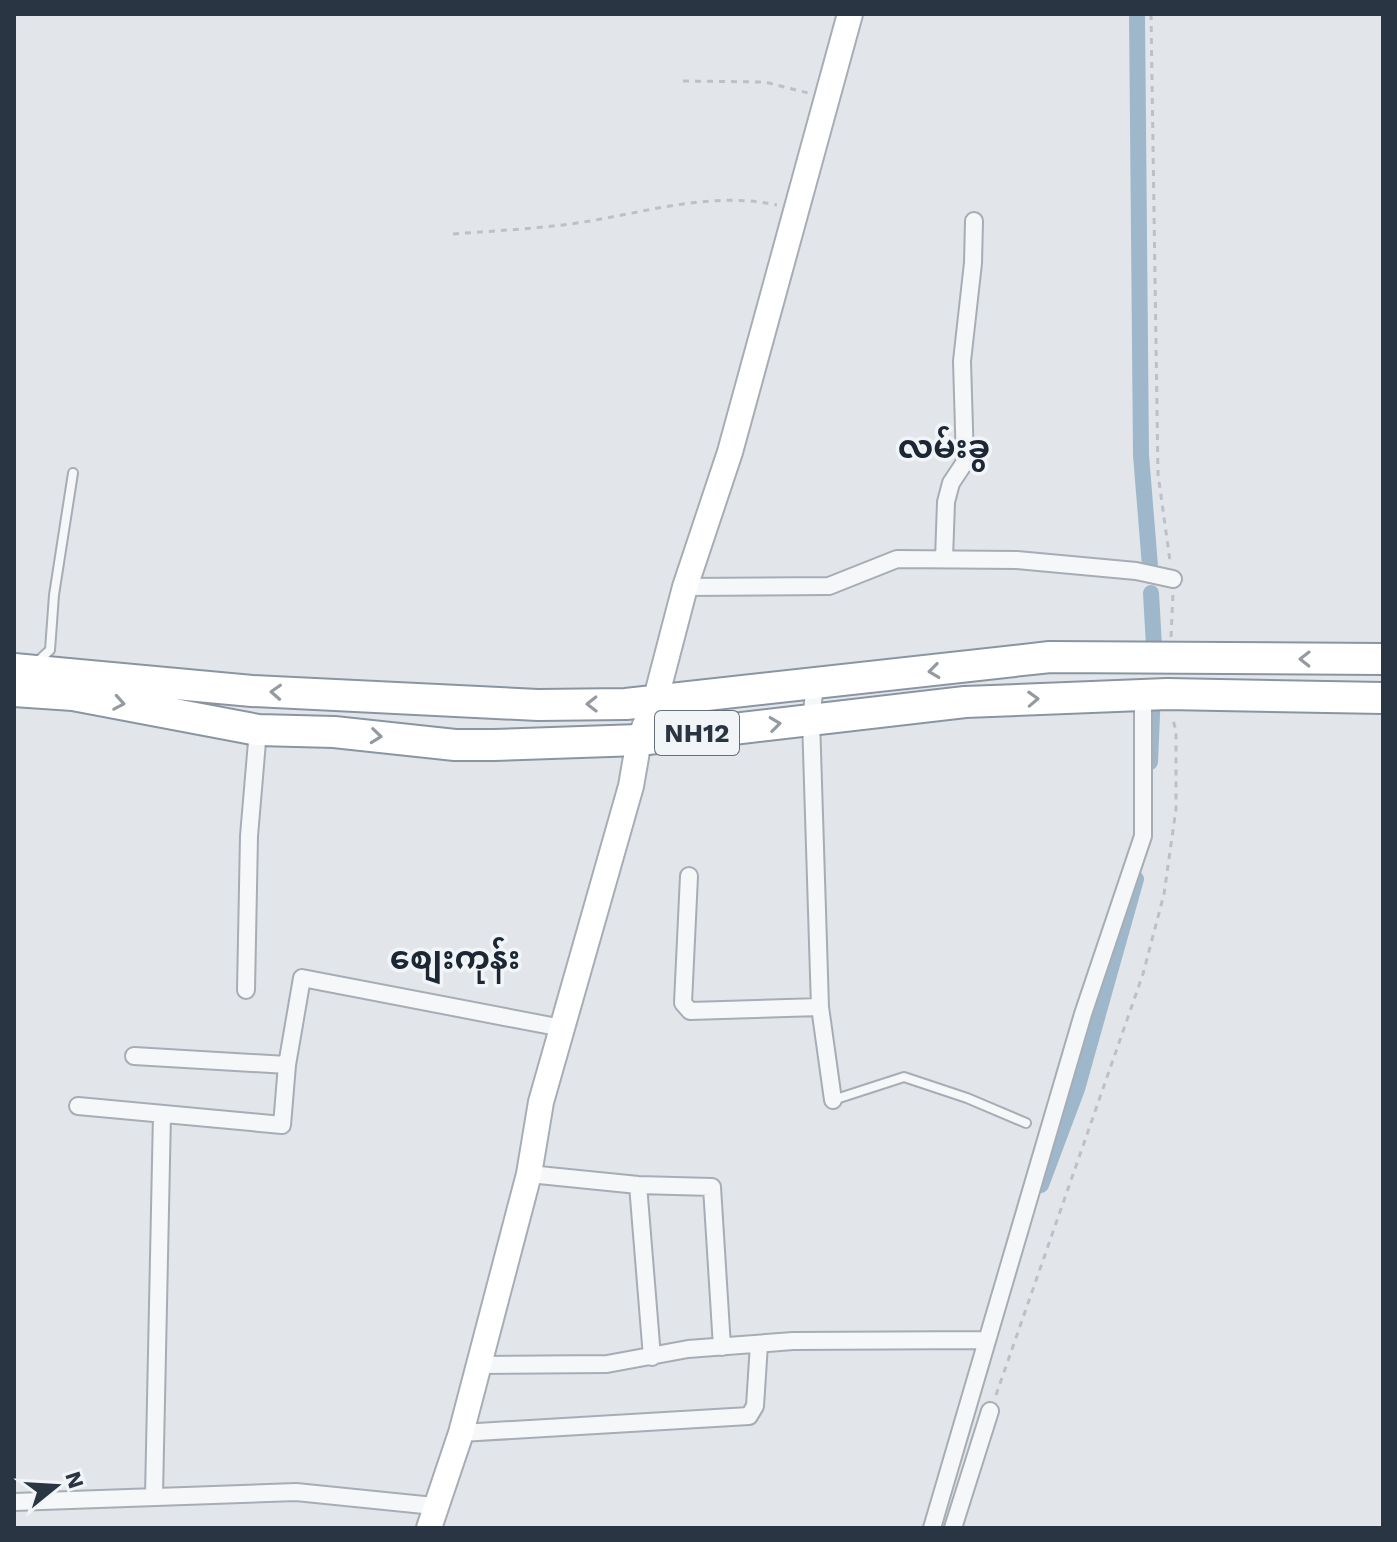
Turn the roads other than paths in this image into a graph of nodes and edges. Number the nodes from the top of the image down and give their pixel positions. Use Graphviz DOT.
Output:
graph roads {
  1 [pos="850,14"];
  2 [pos="974,221"];
  3 [pos="73,473"];
  4 [pos="944,559"];
  5 [pos="1173,579"];
  6 [pos="685,587"];
  7 [pos="1383,659"];
  8 [pos="18,677"];
  9 [pos="815,685"];
  10 [pos="1136,695"];
  11 [pos="656,698"];
  12 [pos="1383,698"];
  13 [pos="811,719"];
  14 [pos="258,730"];
  15 [pos="639,740"];
  16 [pos="689,876"];
  17 [pos="246,990"];
  18 [pos="820,1007"];
  19 [pos="562,1028"];
  20 [pos="134,1056"];
  21 [pos="287,1065"];
  22 [pos="833,1100"];
  23 [pos="78,1106"];
  24 [pos="162,1114"];
  25 [pos="1026,1123"];
  26 [pos="529,1174"];
  27 [pos="638,1185"];
  28 [pos="986,1340"];
  29 [pos="759,1344"];
  30 [pos="722,1347"];
  31 [pos="652,1357"];
  32 [pos="476,1365"];
  33 [pos="990,1411"];
  34 [pos="461,1433"];
  35 [pos="154,1496"];
  36 [pos="14,1502"];
  37 [pos="431,1517"];
  38 [pos="932,1528"];
  39 [pos="953,1528"];
  1 -- 6 [label="street"];
  2 -- 4 [label="street"];
  3 -- 8 [label="lane"];
  4 -- 5 [label="street"];
  4 -- 6 [label="street"];
  6 -- 11 [label="street"];
  7 -- 9 [label="highway, NH12, one-way"];
  11 -- 8 [label="highway, NH12, one-way"];
  8 -- 14 [label="highway, NH12, one-way"];
  9 -- 11 [label="highway, NH12"];
  9 -- 13 [label="street"];
  10 -- 12 [label="highway, NH12"];
  13 -- 10 [label="highway, NH12, one-way"];
  10 -- 28 [label="street"];
  11 -- 15 [label="street"];
  15 -- 13 [label="highway, NH12, one-way"];
  13 -- 18 [label="street"];
  14 -- 15 [label="highway, NH12, one-way"];
  14 -- 17 [label="street"];
  15 -- 19 [label="street"];
  16 -- 18 [label="street"];
  18 -- 22 [label="street"];
  19 -- 21 [label="street"];
  19 -- 26 [label="street"];
  20 -- 21 [label="street"];
  21 -- 24 [label="street"];
  22 -- 25 [label="lane"];
  23 -- 24 [label="street"];
  24 -- 35 [label="street"];
  26 -- 27 [label="street"];
  26 -- 32 [label="street"];
  27 -- 30 [label="street"];
  27 -- 31 [label="street"];
  28 -- 29 [label="street"];
  28 -- 38 [label="street"];
  29 -- 30 [label="street"];
  29 -- 34 [label="street"];
  30 -- 31 [label="street"];
  31 -- 32 [label="street"];
  32 -- 34 [label="street"];
  33 -- 39 [label="street"];
  34 -- 37 [label="street"];
  35 -- 36 [label="street"];
  35 -- 37 [label="street"];
}
